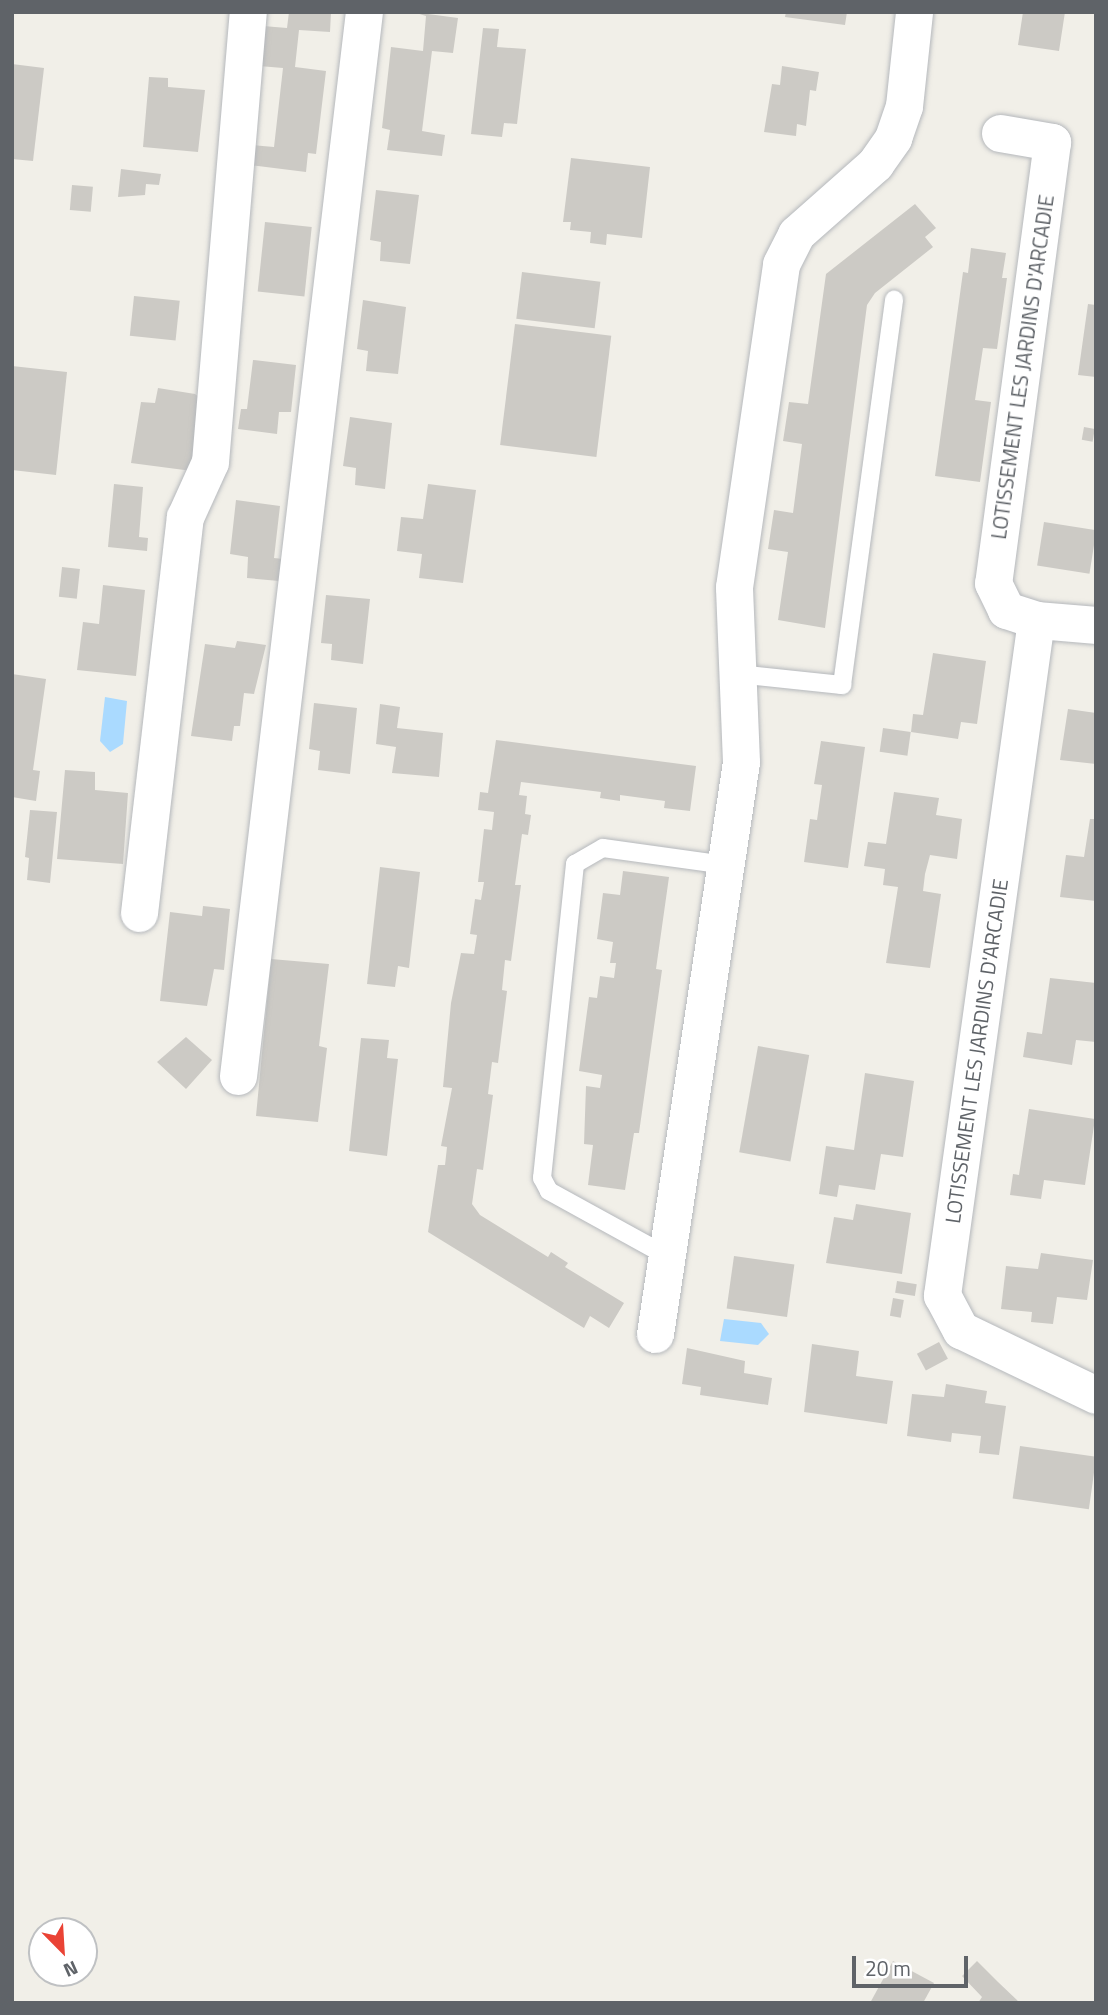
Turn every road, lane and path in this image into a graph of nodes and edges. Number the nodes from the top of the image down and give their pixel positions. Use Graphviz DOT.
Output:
graph roads {
  1 [pos="248,12"];
  2 [pos="364,12"];
  3 [pos="914,12"];
  4 [pos="1000,133"];
  5 [pos="894,299"];
  6 [pos="1036,620"];
  7 [pos="1096,625"];
  8 [pos="737,674"];
  9 [pos="725,865"];
  10 [pos="139,913"];
  11 [pos="238,1076"];
  12 [pos="667,1256"];
  13 [pos="655,1334"];
  14 [pos="1096,1395"];
  1 -- 10 [label="street"];
  2 -- 11 [label="street"];
  3 -- 8 [label="street"];
  4 -- 6 [label="street, LOTISSEMENT LES JARDINS D'ARCADIE"];
  5 -- 8 [label="lane"];
  6 -- 7 [label="street, LOTISSEMENT LES JARDINS D'ARCADIE"];
  6 -- 14 [label="street, LOTISSEMENT LES JARDINS D'ARCADIE"];
  8 -- 9 [label="street"];
  9 -- 12 [label="street"];
  9 -- 12 [label="lane"];
  12 -- 13 [label="street"];
}
